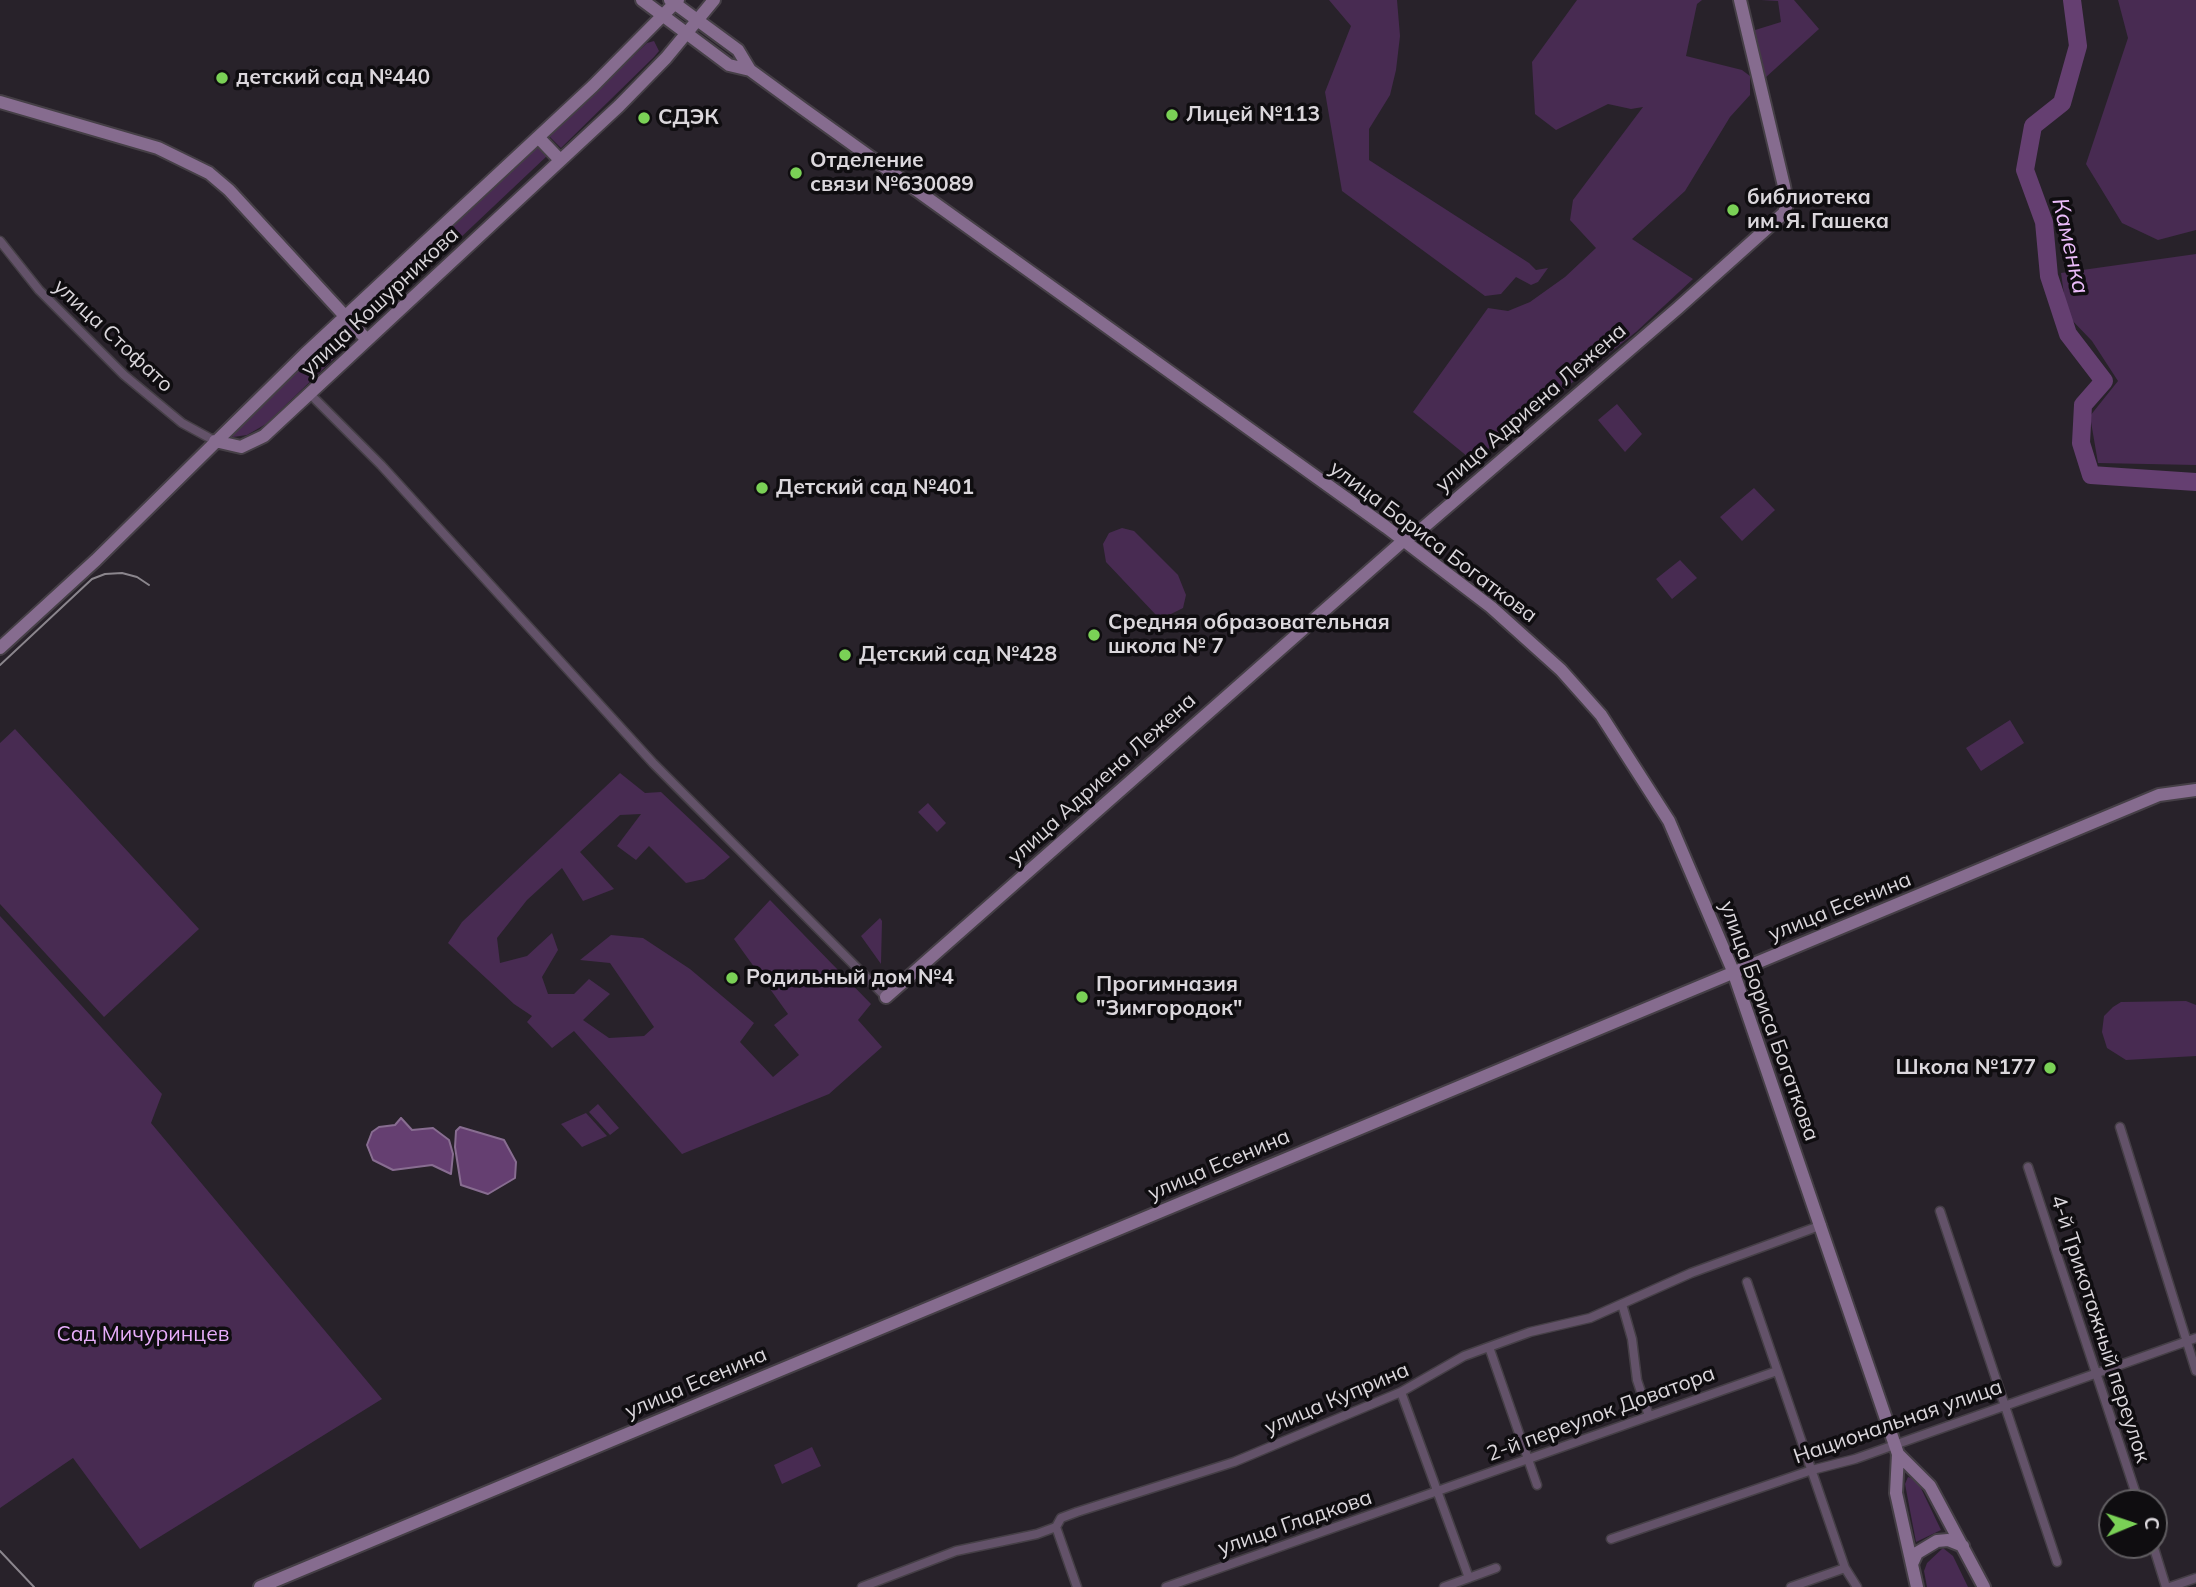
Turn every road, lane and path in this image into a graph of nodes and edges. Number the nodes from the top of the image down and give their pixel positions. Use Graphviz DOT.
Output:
graph roads {
  1 [pos="642,0"];
  2 [pos="714,0"];
  3 [pos="1741,0"];
  4 [pos="674,1"];
  5 [pos="661,16"];
  6 [pos="697,21"];
  7 [pos="686,35"];
  8 [pos="750,70"];
  9 [pos="0,102"];
  10 [pos="538,137"];
  11 [pos="560,160"];
  12 [pos="0,241"];
  13 [pos="344,318"];
  14 [pos="367,340"];
  15 [pos="310,394"];
  16 [pos="215,441"];
  17 [pos="1403,541"];
  18 [pos="0,648"];
  19 [pos="2196,790"];
  20 [pos="1733,971"];
  21 [pos="886,997"];
  22 [pos="2120,1127"];
  23 [pos="2028,1167"];
  24 [pos="1940,1211"];
  25 [pos="1822,1225"];
  26 [pos="1747,1282"];
  27 [pos="1622,1304"];
  28 [pos="2196,1338"];
  29 [pos="2186,1342"];
  30 [pos="1489,1347"];
  31 [pos="1777,1371"];
  32 [pos="2196,1371"];
  33 [pos="2096,1374"];
  34 [pos="1401,1392"];
  35 [pos="2004,1404"];
  36 [pos="1648,1416"];
  37 [pos="1896,1449"];
  38 [pos="1528,1459"];
  39 [pos="1812,1470"];
  40 [pos="1537,1485"];
  41 [pos="2134,1489"];
  42 [pos="1437,1491"];
  43 [pos="1056,1527"];
  44 [pos="1611,1539"];
  45 [pos="1963,1546"];
  46 [pos="2157,1559"];
  47 [pos="2057,1562"];
  48 [pos="1912,1564"];
  49 [pos="1496,1567"];
  50 [pos="1845,1568"];
  51 [pos="1469,1578"];
  52 [pos="2196,1578"];
  53 [pos="260,1587"];
  54 [pos="862,1587"];
  55 [pos="1077,1587"];
  56 [pos="1166,1587"];
  57 [pos="1444,1587"];
  58 [pos="1791,1587"];
  59 [pos="1857,1587"];
  60 [pos="1917,1587"];
  61 [pos="1984,1587"];
  62 [pos="2168,1587"];
  1 -- 5 [label="main road, улица Бориса Богаткова"];
  2 -- 6 [label="main road, улица Кошурникова"];
  3 -- 17 [label="main road, улица Адриена Лежена"];
  4 -- 5 [label="main road, улица Кошурникова"];
  4 -- 6 [label="main road, улица Бориса Богаткова"];
  5 -- 7 [label="main road, улица Бориса Богаткова"];
  5 -- 10 [label="main road, улица Кошурникова"];
  6 -- 7 [label="main road, улица Кошурникова"];
  6 -- 8 [label="main road, улица Бориса Богаткова"];
  7 -- 8 [label="main road, улица Бориса Богаткова"];
  7 -- 11 [label="main road, улица Кошурникова"];
  8 -- 17 [label="main road, улица Бориса Богаткова"];
  9 -- 13 [label="main road"];
  10 -- 11 [label="main road"];
  10 -- 13 [label="main road, улица Кошурникова"];
  11 -- 14 [label="main road, улица Кошурникова"];
  12 -- 16 [label="street, улица Стофато"];
  13 -- 14 [label="main road"];
  13 -- 16 [label="main road, улица Кошурникова"];
  14 -- 15 [label="main road, улица Кошурникова"];
  15 -- 16 [label="main road, улица Кошурникова"];
  15 -- 21 [label="street"];
  16 -- 18 [label="main road, улица Кошурникова"];
  17 -- 20 [label="main road, улица Бориса Богаткова"];
  17 -- 21 [label="main road, улица Адриена Лежена"];
  19 -- 20 [label="main road, улица Есенина"];
  20 -- 25 [label="main road, улица Бориса Богаткова"];
  20 -- 53 [label="main road, улица Есенина"];
  22 -- 29 [label="street"];
  23 -- 33 [label="street, 4-й Трикотажный переулок"];
  24 -- 35 [label="street"];
  25 -- 27 [label="street, улица Куприна"];
  25 -- 37 [label="main road, улица Бориса Богаткова"];
  26 -- 31 [label="street"];
  27 -- 30 [label="street, улица Куприна"];
  27 -- 36 [label="street"];
  28 -- 29 [label="street, Национальная улица"];
  29 -- 32 [label="street"];
  29 -- 33 [label="street, Национальная улица"];
  30 -- 34 [label="street, улица Куприна"];
  30 -- 38 [label="street"];
  31 -- 36 [label="street, 2-й переулок Доватора"];
  31 -- 39 [label="street"];
  33 -- 35 [label="street, Национальная улица"];
  33 -- 41 [label="street, 4-й Трикотажный переулок"];
  34 -- 42 [label="street"];
  34 -- 43 [label="street, улица Куприна"];
  35 -- 37 [label="street, Национальная улица"];
  35 -- 47 [label="street"];
  36 -- 38 [label="street, 2-й переулок Доватора"];
  37 -- 39 [label="street, Национальная улица"];
  37 -- 45 [label="main road, улица Бориса Богаткова"];
  37 -- 48 [label="main road, улица Бориса Богаткова"];
  38 -- 40 [label="street"];
  38 -- 42 [label="street, 2-й переулок Доватора"];
  39 -- 44 [label="street, Национальная улица"];
  39 -- 50 [label="street"];
  42 -- 51 [label="street"];
  42 -- 56 [label="street, улица Гладкова"];
  43 -- 54 [label="street, улица Куприна"];
  43 -- 55 [label="street"];
  45 -- 48 [label="main road"];
  45 -- 61 [label="main road, улица Бориса Богаткова"];
  46 -- 62 [label="street"];
  48 -- 60 [label="main road, улица Бориса Богаткова"];
  49 -- 51 [label="street"];
  50 -- 58 [label="street"];
  50 -- 59 [label="street"];
  51 -- 57 [label="street"];
  52 -- 62 [label="street"];
}
